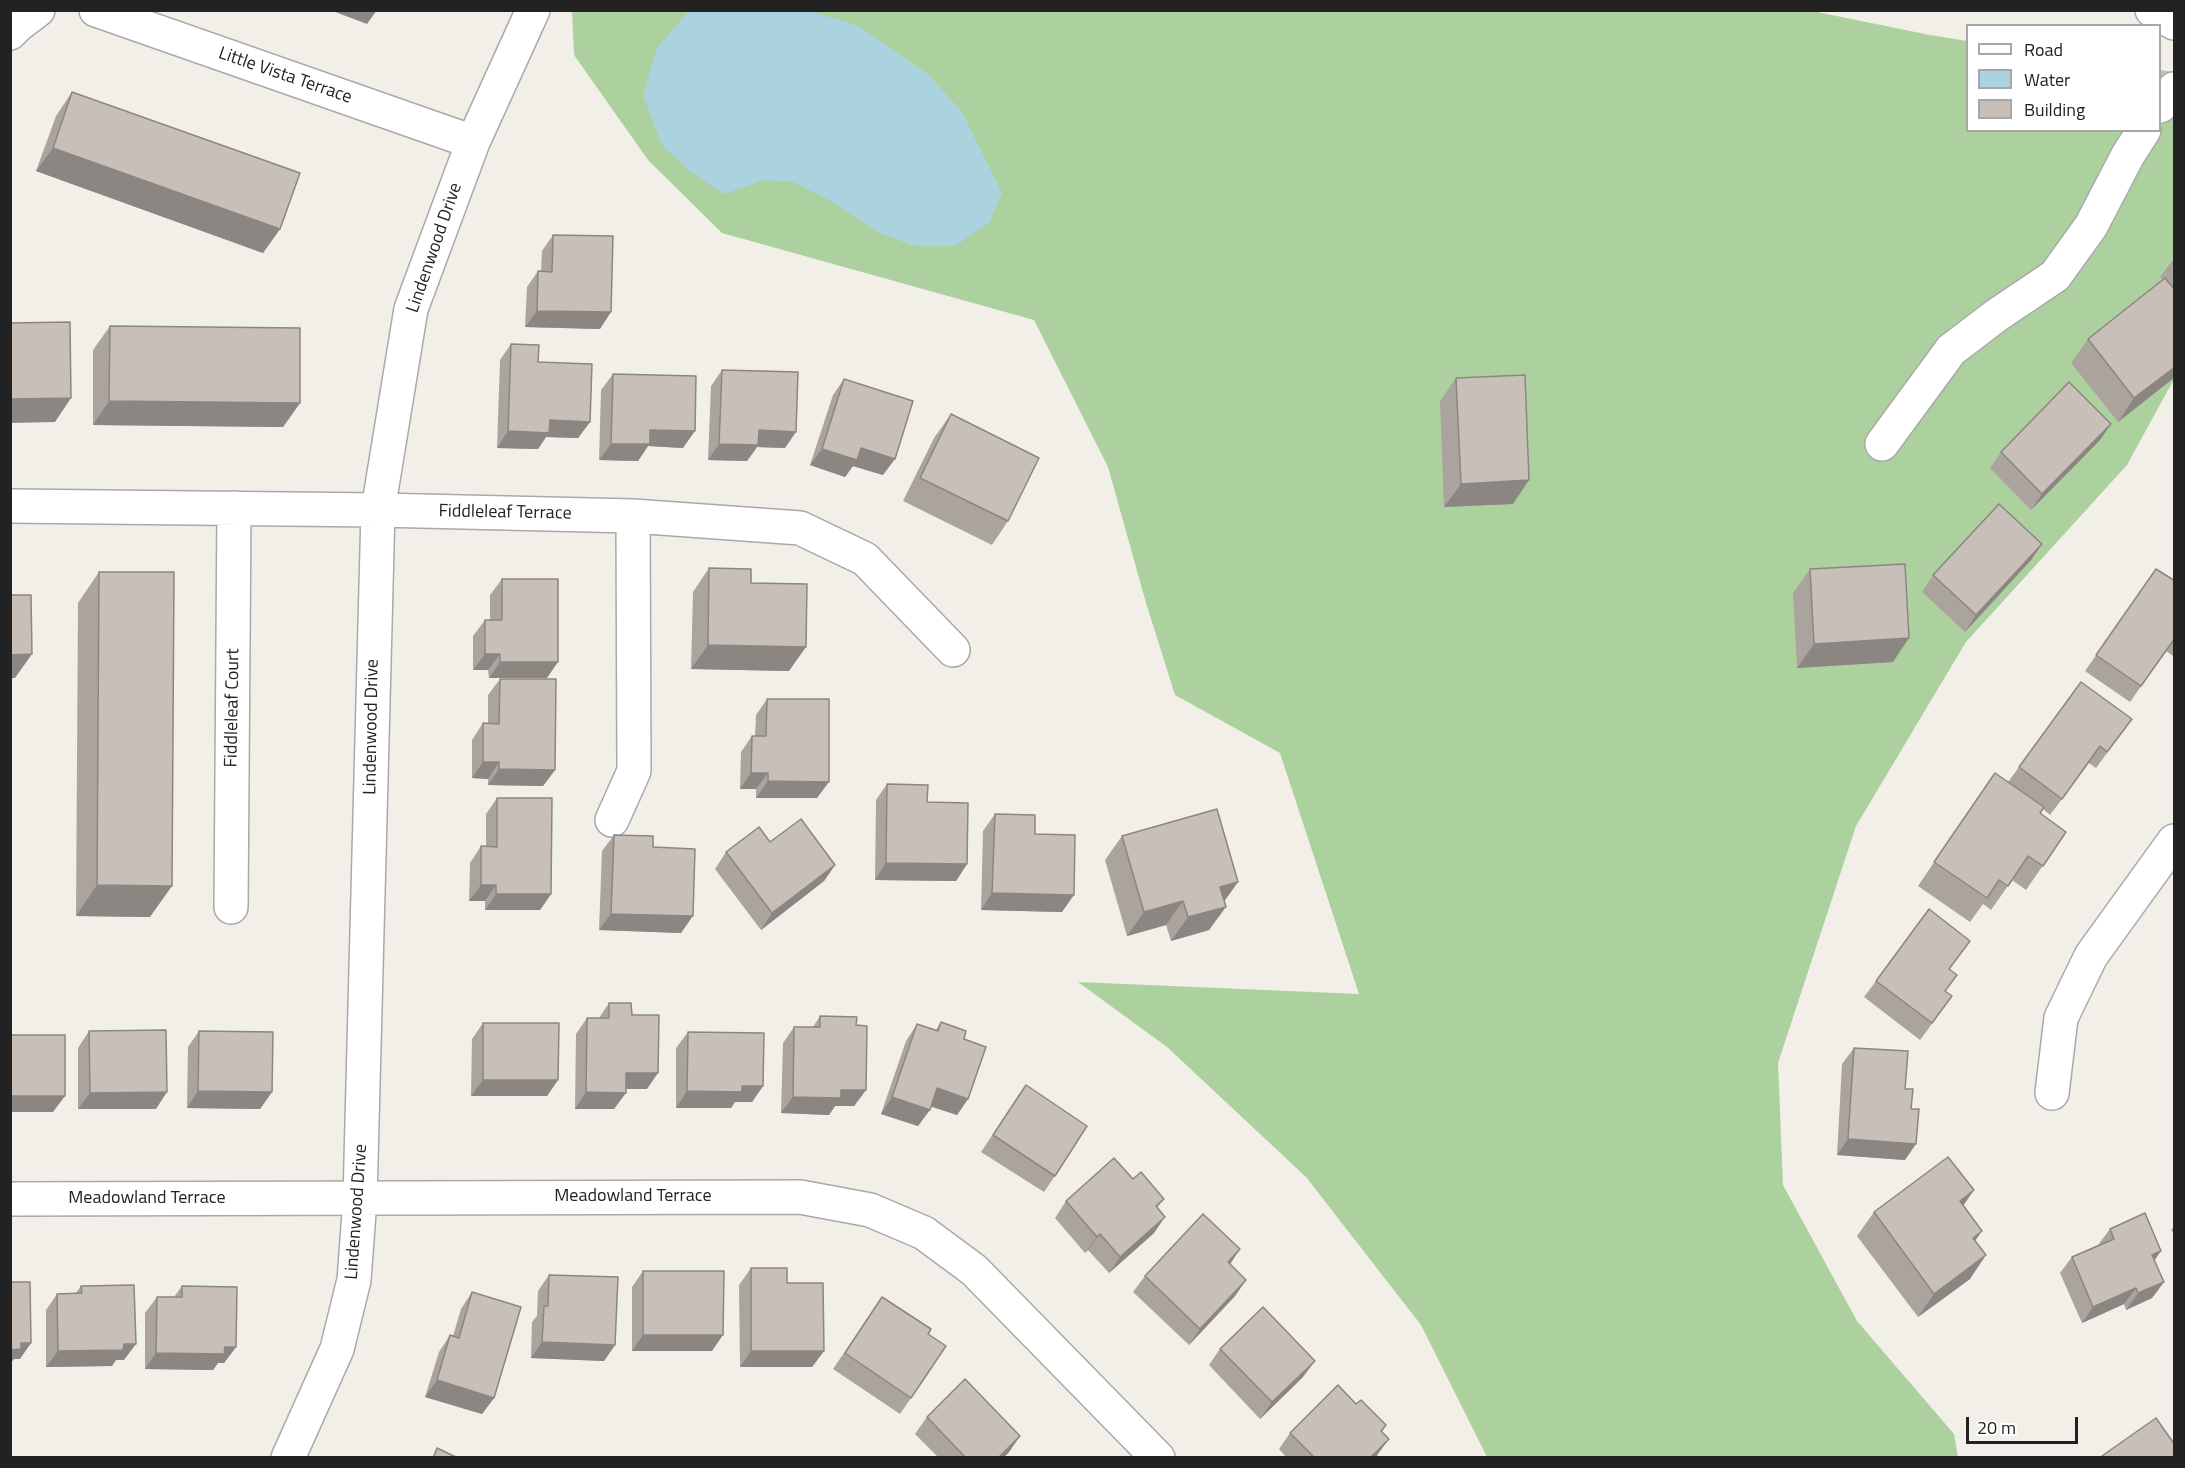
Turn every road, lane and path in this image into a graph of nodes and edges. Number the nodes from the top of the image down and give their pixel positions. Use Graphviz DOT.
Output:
graph roads {
  1 [pos="38,10"];
  2 [pos="96,10"];
  3 [pos="533,10"];
  4 [pos="2152,10"];
  5 [pos="2175,23"];
  6 [pos="10,33"];
  7 [pos="2175,89"];
  8 [pos="2161,105"];
  9 [pos="2143,132"];
  10 [pos="473,142"];
  11 [pos="1882,444"];
  12 [pos="10,506"];
  13 [pos="234,508"];
  14 [pos="378,510"];
  15 [pos="633,516"];
  16 [pos="953,651"];
  17 [pos="612,820"];
  18 [pos="2175,841"];
  19 [pos="231,908"];
  20 [pos="2052,1094"];
  21 [pos="360,1198"];
  22 [pos="10,1199"];
  23 [pos="1152,1456"];
  24 [pos="288,1458"];
  1 -- 6 [label="street"];
  2 -- 10 [label="street, Little Vista Terrace"];
  3 -- 10 [label="street, Lindenwood Drive"];
  4 -- 5 [label="street"];
  7 -- 8 [label="street"];
  9 -- 11 [label="street"];
  10 -- 14 [label="street, Lindenwood Drive"];
  12 -- 13 [label="street, Fiddleleaf Terrace"];
  13 -- 14 [label="street, Fiddleleaf Terrace"];
  13 -- 19 [label="street, Fiddleleaf Court"];
  14 -- 15 [label="street, Fiddleleaf Terrace"];
  14 -- 21 [label="street, Lindenwood Drive"];
  15 -- 16 [label="street, Fiddleleaf Terrace"];
  15 -- 17 [label="street"];
  18 -- 20 [label="street"];
  21 -- 22 [label="street, Meadowland Terrace"];
  21 -- 23 [label="street, Meadowland Terrace"];
  21 -- 24 [label="street, Lindenwood Drive"];
}
